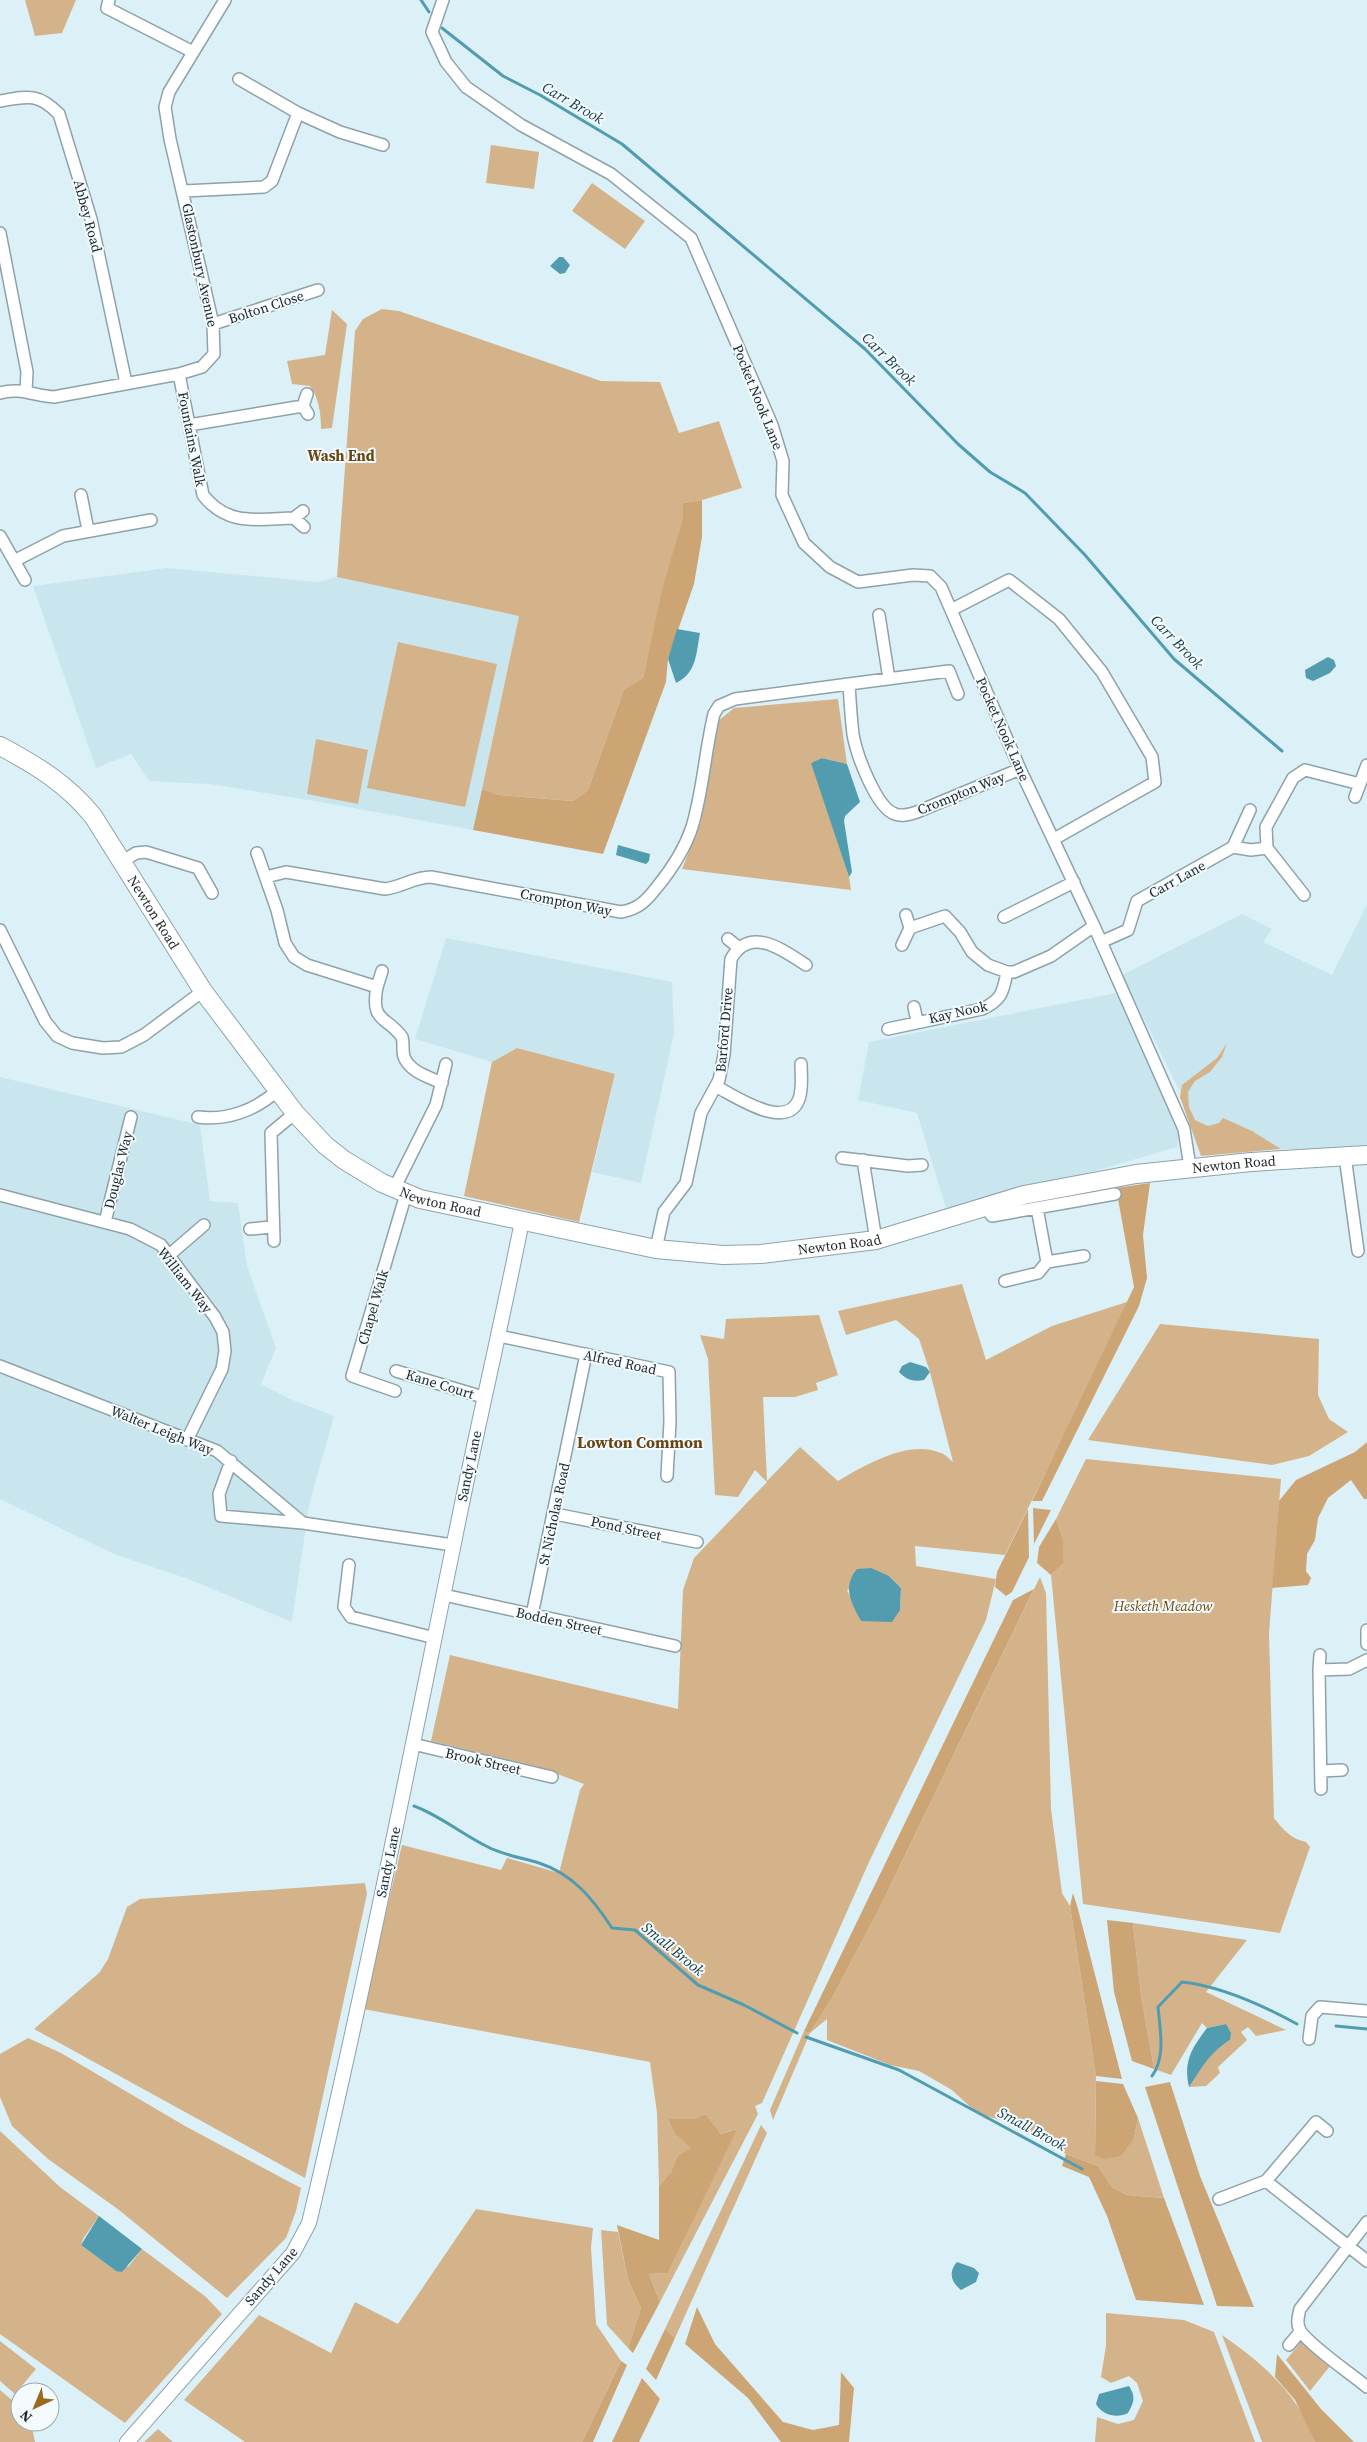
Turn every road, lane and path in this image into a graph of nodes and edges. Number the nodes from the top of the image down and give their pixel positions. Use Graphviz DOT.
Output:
graph roads {
  1 [pos="110,0"];
  2 [pos="225,0"];
  3 [pos="443,0"];
  4 [pos="193,52"];
  5 [pos="239,79"];
  6 [pos="0,101"];
  7 [pos="298,112"];
  8 [pos="383,145"];
  9 [pos="184,191"];
  10 [pos="0,233"];
  11 [pos="318,290"];
  12 [pos="213,324"];
  13 [pos="179,374"];
  14 [pos="126,383"];
  15 [pos="26,391"];
  16 [pos="0,393"];
  17 [pos="307,394"];
  18 [pos="189,425"];
  19 [pos="81,495"];
  20 [pos="151,520"];
  21 [pos="304,527"];
  22 [pos="88,530"];
  23 [pos="0,536"];
  24 [pos="14,561"];
  25 [pos="25,580"];
  26 [pos="951,610"];
  27 [pos="879,615"];
  28 [pos="889,679"];
  29 [pos="849,684"];
  30 [pos="958,694"];
  31 [pos="0,746"];
  32 [pos="1367,765"];
  33 [pos="1020,769"];
  34 [pos="1360,784"];
  35 [pos="1355,797"];
  36 [pos="1250,810"];
  37 [pos="1054,839"];
  38 [pos="1233,847"];
  39 [pos="1267,848"];
  40 [pos="257,853"];
  41 [pos="123,861"];
  42 [pos="266,877"];
  43 [pos="1074,882"];
  44 [pos="212,892"];
  45 [pos="1304,895"];
  46 [pos="906,915"];
  47 [pos="1004,917"];
  48 [pos="1094,926"];
  49 [pos="910,928"];
  50 [pos="0,930"];
  51 [pos="728,939"];
  52 [pos="1101,942"];
  53 [pos="902,945"];
  54 [pos="739,948"];
  55 [pos="806,965"];
  56 [pos="382,971"];
  57 [pos="1007,972"];
  58 [pos="377,987"];
  59 [pos="203,991"];
  60 [pos="914,1007"];
  61 [pos="917,1021"];
  62 [pos="888,1028"];
  63 [pos="446,1064"];
  64 [pos="801,1064"];
  65 [pos="442,1083"];
  66 [pos="717,1087"];
  67 [pos="278,1090"];
  68 [pos="295,1113"];
  69 [pos="130,1117"];
  70 [pos="198,1117"];
  71 [pos="1367,1155"];
  72 [pos="1345,1156"];
  73 [pos="842,1158"];
  74 [pos="863,1160"];
  75 [pos="922,1165"];
  76 [pos="1190,1168"];
  77 [pos="400,1192"];
  78 [pos="1115,1194"];
  79 [pos="0,1195"];
  80 [pos="985,1206"];
  81 [pos="1037,1208"];
  82 [pos="522,1221"];
  83 [pos="105,1222"];
  84 [pos="204,1225"];
  85 [pos="272,1227"];
  86 [pos="250,1230"];
  87 [pos="876,1240"];
  88 [pos="274,1241"];
  89 [pos="656,1249"];
  90 [pos="1358,1251"];
  91 [pos="168,1256"];
  92 [pos="1084,1256"];
  93 [pos="1047,1262"];
  94 [pos="1005,1281"];
  95 [pos="499,1336"];
  96 [pos="586,1354"];
  97 [pos="0,1366"];
  98 [pos="396,1370"];
  99 [pos="395,1391"];
  100 [pos="483,1397"];
  101 [pos="187,1440"];
  102 [pos="231,1461"];
  103 [pos="668,1476"];
  104 [pos="555,1514"];
  105 [pos="303,1524"];
  106 [pos="697,1542"];
  107 [pos="453,1545"];
  108 [pos="349,1565"];
  109 [pos="444,1595"];
  110 [pos="532,1615"];
  111 [pos="1367,1630"];
  112 [pos="435,1638"];
  113 [pos="1367,1644"];
  114 [pos="675,1646"];
  115 [pos="1320,1656"];
  116 [pos="1367,1660"];
  117 [pos="1319,1670"];
  118 [pos="413,1744"];
  119 [pos="1342,1770"];
  120 [pos="1321,1771"];
  121 [pos="552,1777"];
  122 [pos="1321,1789"];
  123 [pos="1367,2010"];
  124 [pos="1309,2039"];
  125 [pos="1327,2131"];
  126 [pos="1266,2181"];
  127 [pos="1219,2198"];
  128 [pos="1367,2222"];
  129 [pos="1349,2247"];
  130 [pos="1367,2261"];
  131 [pos="1300,2332"];
  132 [pos="1289,2345"];
  133 [pos="1367,2387"];
  134 [pos="127,2442"];
  1 -- 4 [label="street"];
  2 -- 4 [label="street, Glastonbury Avenue"];
  3 -- 26 [label="street, Pocket Nook Lane"];
  4 -- 9 [label="street, Glastonbury Avenue"];
  5 -- 7 [label="street"];
  6 -- 14 [label="street, Abbey Road"];
  7 -- 8 [label="street"];
  7 -- 9 [label="street"];
  9 -- 12 [label="street, Glastonbury Avenue"];
  10 -- 15 [label="street"];
  11 -- 12 [label="street, Bolton Close"];
  12 -- 13 [label="street, Glastonbury Avenue"];
  13 -- 14 [label="street, Glastonbury Avenue"];
  13 -- 18 [label="street, Fountains Walk"];
  14 -- 15 [label="street, Glastonbury Avenue"];
  15 -- 16 [label="street, Glastonbury Avenue"];
  17 -- 18 [label="street"];
  18 -- 21 [label="street, Fountains Walk"];
  19 -- 22 [label="street"];
  20 -- 22 [label="street"];
  22 -- 24 [label="street"];
  23 -- 24 [label="street"];
  24 -- 25 [label="street"];
  26 -- 33 [label="street, Pocket Nook Lane"];
  26 -- 37 [label="street"];
  27 -- 28 [label="street"];
  28 -- 29 [label="street, Crompton Way"];
  28 -- 30 [label="street, Crompton Way"];
  29 -- 33 [label="street, Crompton Way"];
  29 -- 42 [label="street, Crompton Way"];
  31 -- 41 [label="main road, Newton Road"];
  32 -- 34 [label="street"];
  33 -- 37 [label="street, Pocket Nook Lane"];
  34 -- 35 [label="street"];
  34 -- 39 [label="street"];
  36 -- 38 [label="street"];
  37 -- 43 [label="street, Pocket Nook Lane"];
  38 -- 39 [label="street"];
  38 -- 52 [label="street, Carr Lane"];
  39 -- 45 [label="street"];
  40 -- 42 [label="street"];
  41 -- 44 [label="street"];
  41 -- 59 [label="main road, Newton Road"];
  42 -- 58 [label="street"];
  43 -- 47 [label="street"];
  43 -- 48 [label="street, Pocket Nook Lane"];
  46 -- 49 [label="street"];
  48 -- 52 [label="street, Pocket Nook Lane"];
  48 -- 57 [label="street"];
  49 -- 53 [label="street"];
  49 -- 57 [label="street"];
  50 -- 59 [label="street"];
  51 -- 54 [label="street"];
  52 -- 76 [label="street, Pocket Nook Lane"];
  54 -- 55 [label="street"];
  54 -- 66 [label="street, Barford Drive"];
  56 -- 58 [label="street"];
  57 -- 61 [label="street, Kay Nook"];
  58 -- 65 [label="street"];
  59 -- 67 [label="main road, Newton Road"];
  60 -- 61 [label="street, Kay Nook"];
  61 -- 62 [label="street, Kay Nook"];
  63 -- 65 [label="street"];
  64 -- 66 [label="street"];
  65 -- 77 [label="street"];
  66 -- 89 [label="street, Barford Drive"];
  67 -- 68 [label="main road, Newton Road"];
  67 -- 70 [label="street"];
  68 -- 77 [label="main road, Newton Road"];
  68 -- 85 [label="street"];
  69 -- 83 [label="street, Douglas Way"];
  71 -- 72 [label="main road, Newton Road"];
  72 -- 76 [label="main road, Newton Road"];
  72 -- 90 [label="street"];
  73 -- 74 [label="street"];
  74 -- 75 [label="street"];
  74 -- 87 [label="street"];
  76 -- 80 [label="main road, Newton Road"];
  77 -- 82 [label="main road, Newton Road"];
  77 -- 99 [label="street, Chapel Walk"];
  78 -- 81 [label="street"];
  79 -- 83 [label="street, William Way"];
  80 -- 81 [label="street"];
  80 -- 87 [label="main road, Newton Road"];
  81 -- 93 [label="street"];
  82 -- 89 [label="main road, Newton Road"];
  82 -- 95 [label="street, Sandy Lane"];
  83 -- 91 [label="street, William Way"];
  84 -- 91 [label="street"];
  85 -- 86 [label="street"];
  85 -- 88 [label="street"];
  87 -- 89 [label="main road, Newton Road"];
  91 -- 101 [label="street, William Way"];
  92 -- 93 [label="street"];
  93 -- 94 [label="street"];
  95 -- 96 [label="street, Alfred Road"];
  95 -- 100 [label="street, Sandy Lane"];
  96 -- 103 [label="street, Alfred Road"];
  96 -- 104 [label="street, St Nicholas Road"];
  97 -- 101 [label="street, Walter Leigh Way"];
  98 -- 100 [label="street, Kane Court"];
  100 -- 107 [label="street, Sandy Lane"];
  101 -- 102 [label="street, Walter Leigh Way"];
  102 -- 105 [label="street, Walter Leigh Way"];
  102 -- 105 [label="street"];
  104 -- 106 [label="street, Pond Street"];
  104 -- 110 [label="street, St Nicholas Road"];
  105 -- 107 [label="street"];
  107 -- 109 [label="street, Sandy Lane"];
  108 -- 112 [label="street"];
  109 -- 110 [label="street, Bodden Street"];
  109 -- 112 [label="street, Sandy Lane"];
  110 -- 114 [label="street, Bodden Street"];
  111 -- 113 [label="street"];
  112 -- 118 [label="street, Sandy Lane"];
  115 -- 117 [label="street"];
  116 -- 117 [label="street"];
  117 -- 120 [label="street"];
  118 -- 121 [label="street, Brook Street"];
  118 -- 134 [label="street, Sandy Lane"];
  119 -- 120 [label="street"];
  120 -- 122 [label="street"];
  123 -- 124 [label="street"];
  125 -- 126 [label="street"];
  126 -- 127 [label="street"];
  126 -- 129 [label="street"];
  128 -- 129 [label="street"];
  129 -- 130 [label="street"];
  129 -- 131 [label="street"];
  131 -- 132 [label="street"];
  131 -- 133 [label="street"];
}
